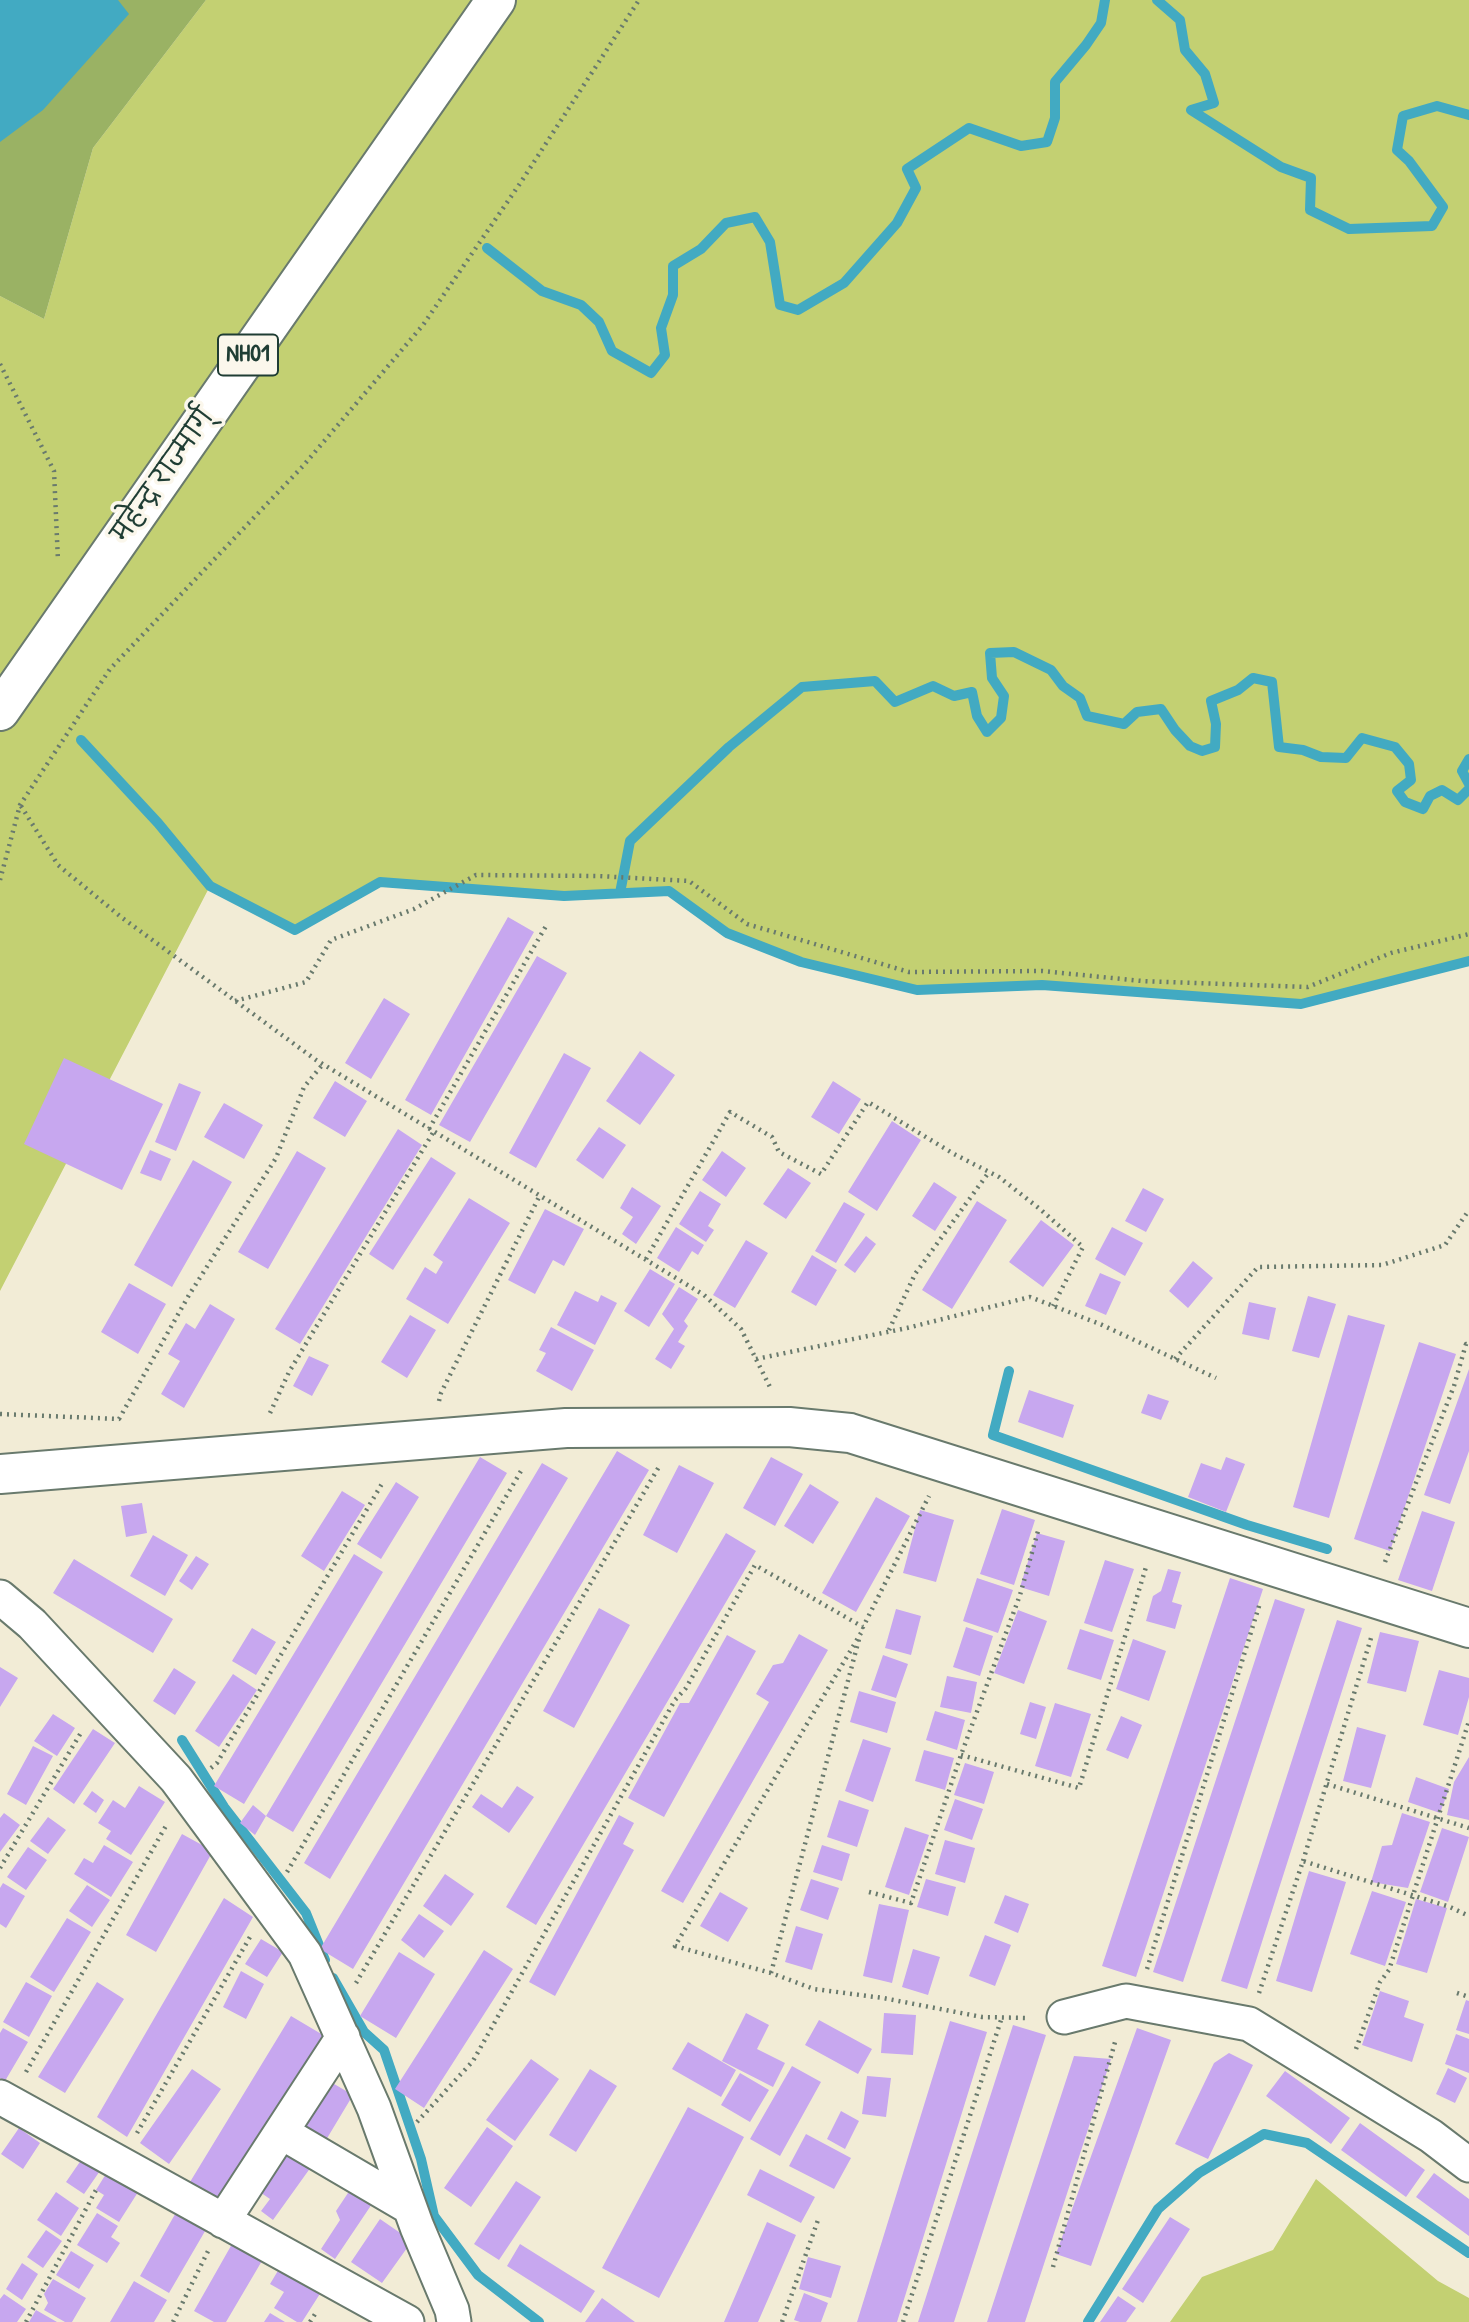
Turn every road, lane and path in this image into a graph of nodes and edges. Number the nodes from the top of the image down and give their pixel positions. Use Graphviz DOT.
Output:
graph roads {
  1 [pos="496,0"];
  2 [pos="639,0"];
  3 [pos="0,364"];
  4 [pos="57,570"];
  5 [pos="0,711"];
  6 [pos="20,805"];
  7 [pos="0,880"];
  8 [pos="546,926"];
  9 [pos="1469,934"];
  10 [pos="235,1001"];
  11 [pos="323,1064"];
  12 [pos="432,1130"];
  13 [pos="989,1172"];
  14 [pos="540,1195"];
  15 [pos="1469,1210"];
  16 [pos="646,1259"];
  17 [pos="1053,1306"];
  18 [pos="888,1331"];
  19 [pos="1469,1345"];
  20 [pos="756,1359"];
  21 [pos="1175,1359"];
  22 [pos="1216,1378"];
  23 [pos="0,1413"];
  24 [pos="789,1427"];
  25 [pos="682,1428"];
  26 [pos="545,1430"];
  27 [pos="419,1441"];
  28 [pos="250,1455"];
  29 [pos="945,1464"];
  30 [pos="0,1474"];
  31 [pos="1048,1496"];
  32 [pos="1157,1531"];
  33 [pos="1270,1567"];
  34 [pos="0,1597"];
  35 [pos="1376,1600"];
  36 [pos="863,1627"];
  37 [pos="1469,1628"];
  38 [pos="861,1633"];
  39 [pos="101,1699"];
  40 [pos="1469,1721"];
  41 [pos="961,1755"];
  42 [pos="1327,1784"];
  43 [pos="185,1791"];
  44 [pos="1438,1819"];
  45 [pos="1469,1828"];
  46 [pos="1303,1861"];
  47 [pos="0,1868"];
  48 [pos="869,1892"];
  49 [pos="1412,1895"];
  50 [pos="268,1904"];
  51 [pos="1469,1916"];
  52 [pos="771,1973"];
  53 [pos="1457,1993"];
  54 [pos="1469,1997"];
  55 [pos="1131,2002"];
  56 [pos="1002,2017"];
  57 [pos="1064,2017"];
  58 [pos="1249,2024"];
  59 [pos="339,2029"];
  60 [pos="1344,2083"];
  61 [pos="4,2099"];
  62 [pos="281,2132"];
  63 [pos="390,2151"];
  64 [pos="116,2162"];
  65 [pos="1469,2165"];
  66 [pos="409,2207"];
  67 [pos="818,2220"];
  68 [pos="223,2221"];
  69 [pos="1052,2267"];
  70 [pos="26,2322"];
  71 [pos="173,2322"];
  72 [pos="407,2322"];
  73 [pos="454,2322"];
  74 [pos="782,2322"];
  75 [pos="903,2322"];
  1 -- 5 [label="main road, महेन्द्र राज्मार्ग् / NH01"];
  2 -- 6 [label="path"];
  3 -- 4 [label="path"];
  6 -- 7 [label="path"];
  6 -- 10 [label="path"];
  8 -- 12 [label="path"];
  9 -- 10 [label="path"];
  10 -- 11 [label="path"];
  11 -- 12 [label="path"];
  11 -- 23 [label="path"];
  12 -- 14 [label="path"];
  12 -- 28 [label="path"];
  13 -- 16 [label="path"];
  13 -- 17 [label="path"];
  13 -- 18 [label="path"];
  14 -- 16 [label="path"];
  14 -- 27 [label="path"];
  15 -- 21 [label="path"];
  16 -- 20 [label="path"];
  17 -- 18 [label="path"];
  17 -- 21 [label="path"];
  18 -- 20 [label="path"];
  19 -- 35 [label="path"];
  20 -- 24 [label="path"];
  21 -- 22 [label="path"];
  24 -- 25 [label="main road"];
  24 -- 29 [label="main road"];
  25 -- 26 [label="main road"];
  25 -- 59 [label="path"];
  26 -- 27 [label="main road"];
  26 -- 50 [label="path"];
  27 -- 28 [label="main road"];
  27 -- 43 [label="path"];
  28 -- 30 [label="main road"];
  29 -- 31 [label="main road"];
  29 -- 36 [label="path"];
  31 -- 32 [label="main road"];
  31 -- 41 [label="path"];
  32 -- 33 [label="main road"];
  32 -- 41 [label="path"];
  33 -- 35 [label="main road"];
  33 -- 55 [label="path"];
  34 -- 39 [label="street"];
  35 -- 37 [label="main road"];
  35 -- 42 [label="path"];
  36 -- 38 [label="path"];
  36 -- 63 [label="path"];
  38 -- 52 [label="path"];
  38 -- 52 [label="path"];
  39 -- 43 [label="street"];
  39 -- 47 [label="path"];
  40 -- 44 [label="path"];
  41 -- 48 [label="path"];
  42 -- 44 [label="path"];
  42 -- 46 [label="path"];
  43 -- 50 [label="street"];
  43 -- 61 [label="path"];
  44 -- 45 [label="path"];
  44 -- 49 [label="path"];
  46 -- 49 [label="path"];
  46 -- 58 [label="path"];
  49 -- 51 [label="path"];
  49 -- 60 [label="path"];
  50 -- 59 [label="street"];
  50 -- 64 [label="path"];
  52 -- 56 [label="path"];
  53 -- 54 [label="path"];
  55 -- 57 [label="street"];
  55 -- 58 [label="street"];
  55 -- 69 [label="path"];
  56 -- 57 [label="path"];
  56 -- 75 [label="path"];
  58 -- 60 [label="street"];
  59 -- 62 [label="street"];
  59 -- 63 [label="street"];
  60 -- 65 [label="street"];
  61 -- 64 [label="street"];
  62 -- 66 [label="street"];
  62 -- 68 [label="street"];
  63 -- 66 [label="street"];
  64 -- 68 [label="street"];
  64 -- 70 [label="path"];
  66 -- 73 [label="street"];
  67 -- 74 [label="path"];
  68 -- 71 [label="path"];
  68 -- 72 [label="street"];
}
